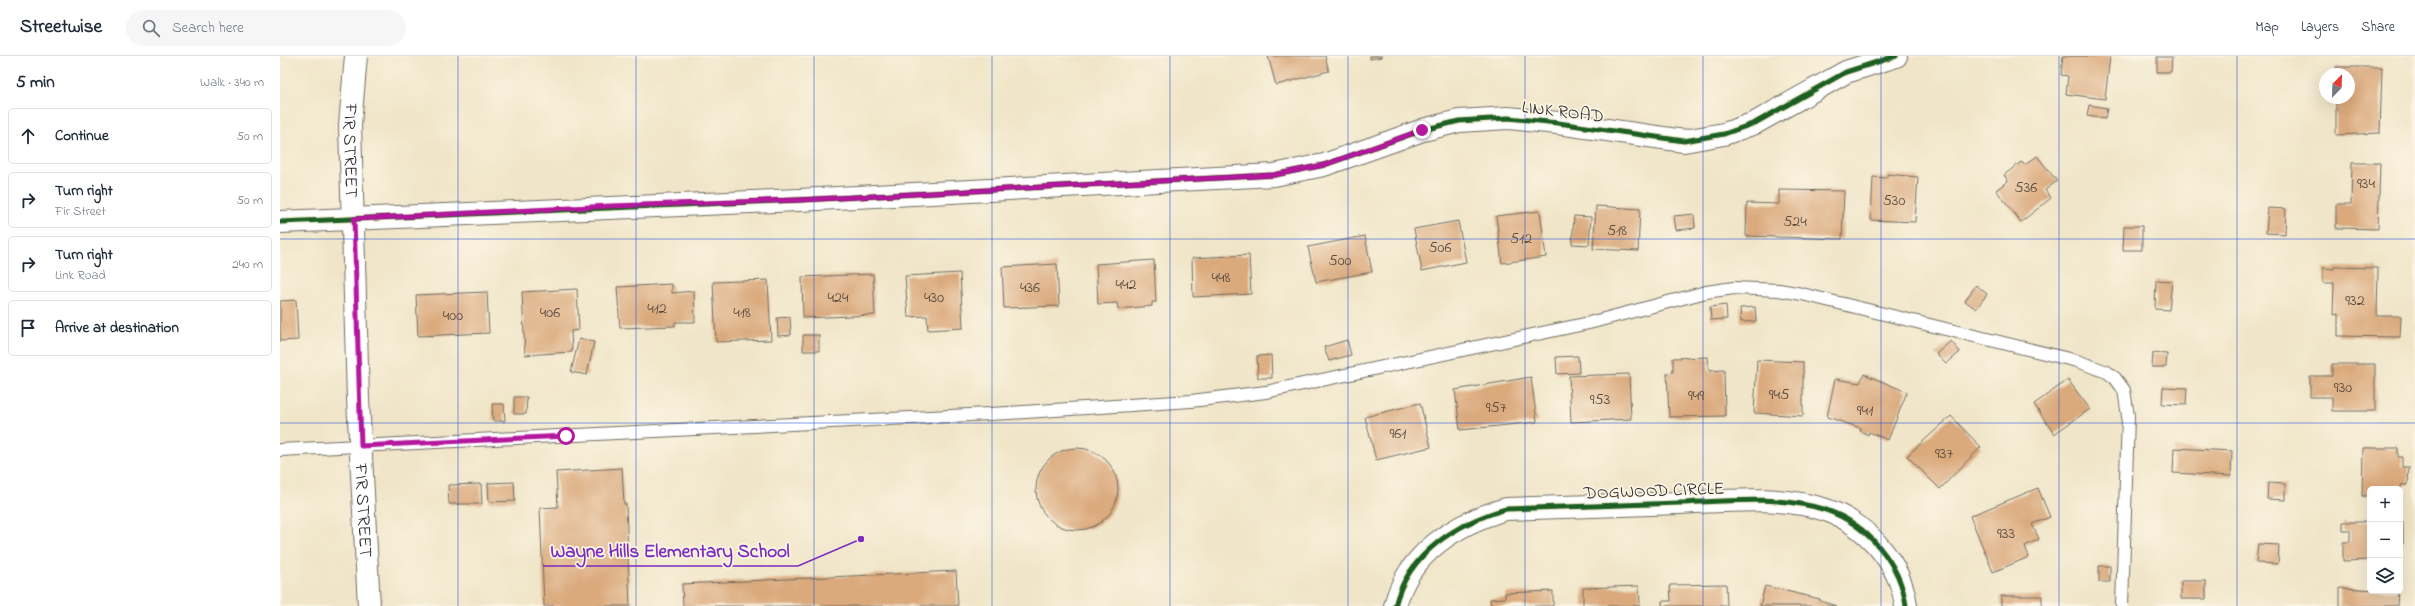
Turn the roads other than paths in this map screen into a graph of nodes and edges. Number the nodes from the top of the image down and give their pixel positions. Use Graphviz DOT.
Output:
graph roads {
  1 [pos="356,56"];
  2 [pos="1896,56"];
  3 [pos="354,219"];
  4 [pos="280,222"];
  5 [pos="361,446"];
  6 [pos="280,450"];
  7 [pos="369,606"];
  8 [pos="1395,606"];
  9 [pos="1906,606"];
  10 [pos="2122,606"];
  1 -- 3 [label="street, FIR STREET"];
  2 -- 3 [label="street, LINK ROAD"];
  3 -- 4 [label="street, LINK ROAD"];
  3 -- 5 [label="street, FIR STREET"];
  5 -- 6 [label="lane"];
  5 -- 7 [label="street, FIR STREET"];
  5 -- 10 [label="lane"];
  8 -- 9 [label="street, DOGWOOD CIRCLE"];
}
